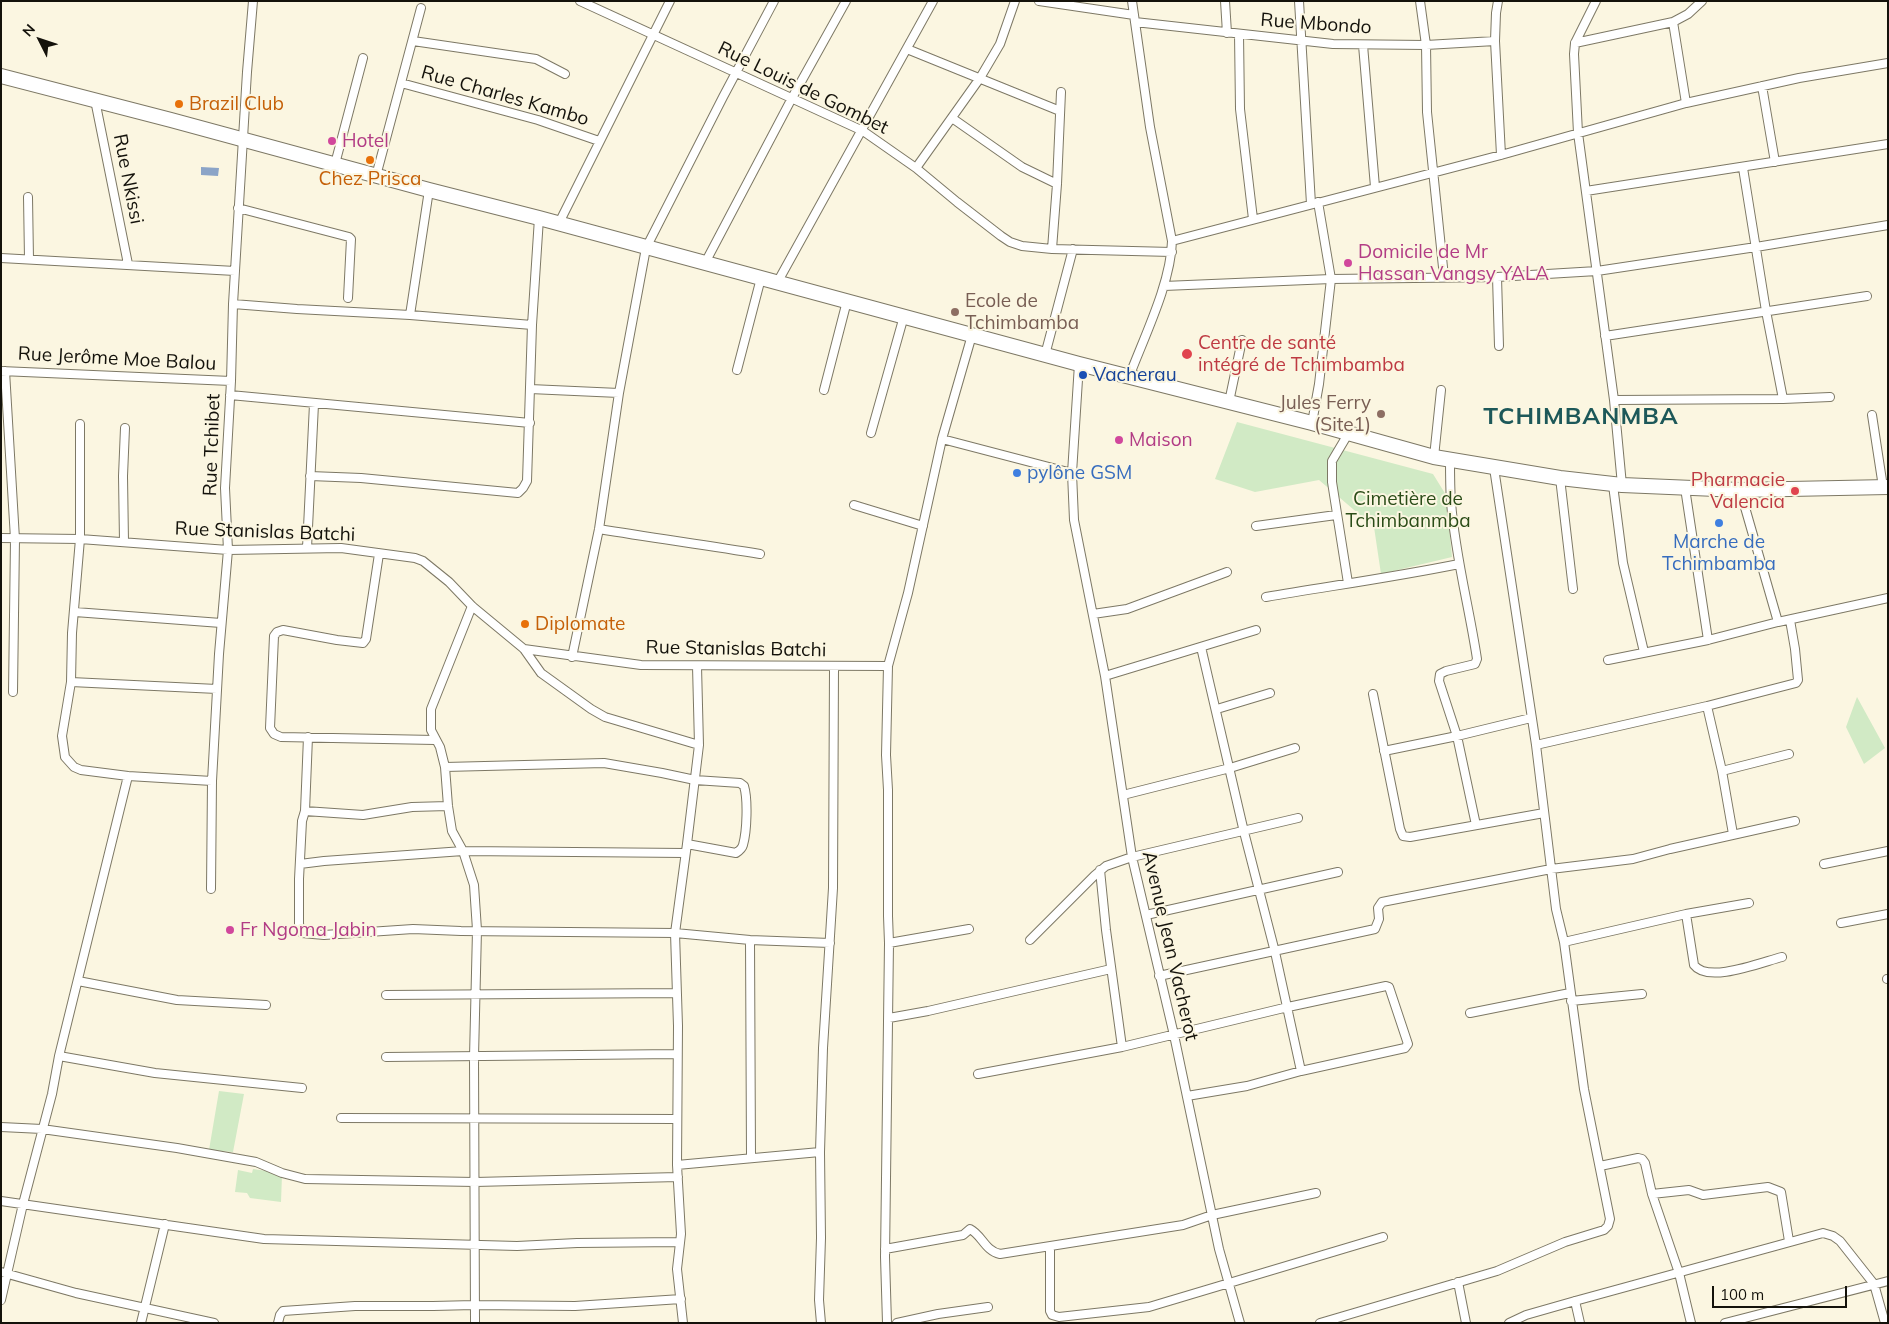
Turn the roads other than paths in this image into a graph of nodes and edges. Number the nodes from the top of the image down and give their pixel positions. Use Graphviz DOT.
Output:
graph roads {
  1 [pos="580,1"];
  2 [pos="670,1"];
  3 [pos="774,1"];
  4 [pos="846,1"];
  5 [pos="933,1"];
  6 [pos="1016,1"];
  7 [pos="1039,1"];
  8 [pos="1132,1"];
  9 [pos="1225,1"];
  10 [pos="1299,1"];
  11 [pos="1420,1"];
  12 [pos="1498,1"];
  13 [pos="1596,1"];
  14 [pos="1702,1"];
  15 [pos="255,3"];
  16 [pos="421,8"];
  17 [pos="1135,19"];
  18 [pos="1673,22"];
  19 [pos="1227,33"];
  20 [pos="652,34"];
  21 [pos="1239,34"];
  22 [pos="412,41"];
  23 [pos="1495,41"];
  24 [pos="1301,42"];
  25 [pos="1575,43"];
  26 [pos="1363,45"];
  27 [pos="1426,45"];
  28 [pos="907,49"];
  29 [pos="363,58"];
  30 [pos="1888,63"];
  31 [pos="736,72"];
  32 [pos="565,74"];
  33 [pos="1,76"];
  34 [pos="980,78"];
  35 [pos="401,84"];
  36 [pos="1762,86"];
  37 [pos="1061,92"];
  38 [pos="792,98"];
  39 [pos="95,100"];
  40 [pos="1686,103"];
  41 [pos="1060,111"];
  42 [pos="952,118"];
  43 [pos="862,131"];
  44 [pos="1578,133"];
  45 [pos="242,140"];
  46 [pos="600,141"];
  47 [pos="1888,144"];
  48 [pos="1501,155"];
  49 [pos="1775,162"];
  50 [pos="335,164"];
  51 [pos="916,168"];
  52 [pos="1743,168"];
  53 [pos="1435,172"];
  54 [pos="376,176"];
  55 [pos="1058,184"];
  56 [pos="1374,187"];
  57 [pos="429,190"];
  58 [pos="1586,191"];
  59 [pos="28,198"];
  60 [pos="1315,203"];
  61 [pos="238,208"];
  62 [pos="539,218"];
  63 [pos="1253,219"];
  64 [pos="559,223"];
  65 [pos="1888,225"];
  66 [pos="1172,241"];
  67 [pos="1756,247"];
  68 [pos="646,248"];
  69 [pos="1052,249"];
  70 [pos="1073,249"];
  71 [pos="1172,252"];
  72 [pos="1,258"];
  73 [pos="29,259"];
  74 [pos="705,263"];
  75 [pos="128,264"];
  76 [pos="235,271"];
  77 [pos="1597,271"];
  78 [pos="1444,276"];
  79 [pos="1497,277"];
  80 [pos="761,278"];
  81 [pos="1331,279"];
  82 [pos="777,283"];
  83 [pos="1164,286"];
  84 [pos="1867,296"];
  85 [pos="348,298"];
  86 [pos="847,301"];
  87 [pos="233,304"];
  88 [pos="1766,311"];
  89 [pos="410,315"];
  90 [pos="904,316"];
  91 [pos="532,325"];
  92 [pos="972,336"];
  93 [pos="1605,336"];
  94 [pos="1242,340"];
  95 [pos="1499,346"];
  96 [pos="1045,355"];
  97 [pos="1079,364"];
  98 [pos="737,370"];
  99 [pos="3,371"];
  100 [pos="1129,377"];
  101 [pos="231,381"];
  102 [pos="530,389"];
  103 [pos="824,390"];
  104 [pos="1441,390"];
  105 [pos="619,393"];
  106 [pos="230,395"];
  107 [pos="1830,397"];
  108 [pos="1783,399"];
  109 [pos="1614,400"];
  110 [pos="1229,402"];
  111 [pos="314,404"];
  112 [pos="1872,415"];
  113 [pos="530,423"];
  114 [pos="1312,423"];
  115 [pos="80,424"];
  116 [pos="125,428"];
  117 [pos="871,433"];
  118 [pos="1348,434"];
  119 [pos="942,439"];
  120 [pos="1434,457"];
  121 [pos="1450,460"];
  122 [pos="1494,468"];
  123 [pos="1072,473"];
  124 [pos="310,476"];
  125 [pos="1560,478"];
  126 [pos="1618,485"];
  127 [pos="1886,487"];
  128 [pos="1685,488"];
  129 [pos="1740,490"];
  130 [pos="854,505"];
  131 [pos="1336,515"];
  132 [pos="923,526"];
  133 [pos="1256,526"];
  134 [pos="600,529"];
  135 [pos="1,538"];
  136 [pos="15,539"];
  137 [pos="80,539"];
  138 [pos="124,542"];
  139 [pos="307,548"];
  140 [pos="228,550"];
  141 [pos="380,554"];
  142 [pos="760,554"];
  143 [pos="1459,564"];
  144 [pos="1227,572"];
  145 [pos="1348,583"];
  146 [pos="1574,589"];
  147 [pos="1266,597"];
  148 [pos="1888,598"];
  149 [pos="472,606"];
  150 [pos="74,612"];
  151 [pos="1093,614"];
  152 [pos="1790,620"];
  153 [pos="1778,622"];
  154 [pos="221,623"];
  155 [pos="1256,630"];
  156 [pos="1708,640"];
  157 [pos="1201,647"];
  158 [pos="524,649"];
  159 [pos="1644,652"];
  160 [pos="572,657"];
  161 [pos="1608,660"];
  162 [pos="698,666"];
  163 [pos="888,666"];
  164 [pos="834,667"];
  165 [pos="1105,676"];
  166 [pos="71,682"];
  167 [pos="217,689"];
  168 [pos="13,692"];
  169 [pos="1270,693"];
  170 [pos="1373,694"];
  171 [pos="1707,706"];
  172 [pos="1217,709"];
  173 [pos="1531,718"];
  174 [pos="1457,736"];
  175 [pos="308,737"];
  176 [pos="435,740"];
  177 [pos="699,745"];
  178 [pos="1536,745"];
  179 [pos="1294,748"];
  180 [pos="1384,751"];
  181 [pos="1789,754"];
  182 [pos="445,767"];
  183 [pos="1230,768"];
  184 [pos="1722,771"];
  185 [pos="128,776"];
  186 [pos="212,780"];
  187 [pos="695,780"];
  188 [pos="1123,795"];
  189 [pos="448,806"];
  190 [pos="305,811"];
  191 [pos="1544,813"];
  192 [pos="1298,818"];
  193 [pos="1795,822"];
  194 [pos="1476,825"];
  195 [pos="1244,832"];
  196 [pos="1733,834"];
  197 [pos="687,844"];
  198 [pos="463,851"];
  199 [pos="1888,852"];
  200 [pos="685,853"];
  201 [pos="1132,857"];
  202 [pos="300,864"];
  203 [pos="1824,864"];
  204 [pos="1551,869"];
  205 [pos="1100,870"];
  206 [pos="1338,872"];
  207 [pos="210,889"];
  208 [pos="1260,890"];
  209 [pos="1749,903"];
  210 [pos="1686,914"];
  211 [pos="1888,914"];
  212 [pos="1146,915"];
  213 [pos="1841,923"];
  214 [pos="969,929"];
  215 [pos="477,930"];
  216 [pos="675,933"];
  217 [pos="750,940"];
  218 [pos="1030,940"];
  219 [pos="889,942"];
  220 [pos="1564,942"];
  221 [pos="830,943"];
  222 [pos="1275,952"];
  223 [pos="1782,957"];
  224 [pos="1111,969"];
  225 [pos="1159,976"];
  226 [pos="78,981"];
  227 [pos="676,993"];
  228 [pos="475,994"];
  229 [pos="1642,994"];
  230 [pos="386,995"];
  231 [pos="1570,997"];
  232 [pos="266,1005"];
  233 [pos="1288,1007"];
  234 [pos="1470,1012"];
  235 [pos="888,1018"];
  236 [pos="1174,1035"];
  237 [pos="1122,1047"];
  238 [pos="677,1054"];
  239 [pos="59,1056"];
  240 [pos="474,1056"];
  241 [pos="386,1058"];
  242 [pos="1301,1071"];
  243 [pos="978,1074"];
  244 [pos="302,1088"];
  245 [pos="1187,1096"];
  246 [pos="341,1118"];
  247 [pos="474,1118"];
  248 [pos="677,1119"];
  249 [pos="1,1127"];
  250 [pos="42,1129"];
  251 [pos="820,1152"];
  252 [pos="751,1157"];
  253 [pos="678,1165"];
  254 [pos="1600,1166"];
  255 [pos="678,1176"];
  256 [pos="475,1182"];
  257 [pos="1316,1193"];
  258 [pos="1652,1194"];
  259 [pos="1,1201"];
  260 [pos="23,1204"];
  261 [pos="1212,1215"];
  262 [pos="165,1224"];
  263 [pos="1383,1237"];
  264 [pos="1788,1241"];
  265 [pos="680,1242"];
  266 [pos="474,1244"];
  267 [pos="1050,1247"];
  268 [pos="886,1249"];
  269 [pos="4,1272"];
  270 [pos="1679,1273"];
  271 [pos="1458,1282"];
  272 [pos="1888,1282"];
  273 [pos="1230,1284"];
  274 [pos="1874,1284"];
  275 [pos="681,1299"];
  276 [pos="1,1300"];
  277 [pos="1575,1301"];
  278 [pos="474,1304"];
  279 [pos="144,1306"];
  280 [pos="988,1307"];
  281 [pos="141,1323"];
  282 [pos="214,1323"];
  283 [pos="278,1323"];
  284 [pos="476,1323"];
  285 [pos="683,1323"];
  286 [pos="821,1323"];
  287 [pos="887,1323"];
  288 [pos="897,1323"];
  289 [pos="1240,1323"];
  290 [pos="1320,1323"];
  291 [pos="1466,1323"];
  292 [pos="1509,1323"];
  293 [pos="1580,1323"];
  294 [pos="1691,1323"];
  295 [pos="1724,1323"];
  296 [pos="1885,1323"];
  1 -- 20 [label="street, Rue Louis de Gombet"];
  2 -- 20 [label="street"];
  3 -- 31 [label="street"];
  4 -- 38 [label="street"];
  5 -- 28 [label="street"];
  6 -- 34 [label="street"];
  7 -- 17 [label="street, Rue Mbondo"];
  8 -- 17 [label="street"];
  9 -- 19 [label="street"];
  10 -- 24 [label="street"];
  11 -- 27 [label="street"];
  12 -- 23 [label="street"];
  13 -- 25 [label="street"];
  14 -- 18 [label="street"];
  15 -- 45 [label="street, Rue Tchibet"];
  16 -- 22 [label="street"];
  17 -- 19 [label="street, Rue Mbondo"];
  17 -- 66 [label="street"];
  18 -- 25 [label="street"];
  18 -- 40 [label="street"];
  19 -- 21 [label="street, Rue Mbondo"];
  20 -- 31 [label="street, Rue Louis de Gombet"];
  20 -- 46 [label="street"];
  21 -- 24 [label="street, Rue Mbondo"];
  21 -- 63 [label="street"];
  22 -- 32 [label="street"];
  22 -- 35 [label="street"];
  23 -- 27 [label="street, Rue Mbondo"];
  23 -- 48 [label="street"];
  24 -- 26 [label="street, Rue Mbondo"];
  24 -- 60 [label="street"];
  25 -- 44 [label="street"];
  26 -- 27 [label="street, Rue Mbondo"];
  26 -- 56 [label="street"];
  27 -- 53 [label="street"];
  28 -- 34 [label="street"];
  28 -- 43 [label="street"];
  29 -- 50 [label="street"];
  30 -- 36 [label="street"];
  31 -- 38 [label="street, Rue Louis de Gombet"];
  31 -- 68 [label="street"];
  33 -- 39 [label="highway"];
  34 -- 41 [label="street"];
  34 -- 42 [label="street"];
  35 -- 46 [label="street, Rue Charles Kambo"];
  35 -- 54 [label="street"];
  36 -- 40 [label="street"];
  36 -- 49 [label="street"];
  37 -- 41 [label="street"];
  38 -- 43 [label="street, Rue Louis de Gombet"];
  38 -- 74 [label="street"];
  39 -- 45 [label="highway"];
  39 -- 75 [label="street, Rue Nkissi"];
  40 -- 44 [label="street"];
  41 -- 55 [label="street"];
  42 -- 51 [label="street"];
  42 -- 55 [label="street"];
  43 -- 51 [label="street, Rue Louis de Gombet"];
  43 -- 82 [label="street"];
  44 -- 48 [label="street"];
  44 -- 58 [label="street"];
  45 -- 50 [label="highway"];
  45 -- 61 [label="street, Rue Tchibet"];
  46 -- 64 [label="street"];
  47 -- 49 [label="street"];
  48 -- 53 [label="street"];
  49 -- 52 [label="street"];
  50 -- 54 [label="highway"];
  51 -- 69 [label="street, Rue Louis de Gombet"];
  52 -- 58 [label="street"];
  52 -- 67 [label="street"];
  53 -- 56 [label="street"];
  53 -- 78 [label="street"];
  54 -- 57 [label="highway"];
  55 -- 69 [label="street"];
  56 -- 60 [label="street"];
  57 -- 62 [label="highway"];
  57 -- 89 [label="street"];
  58 -- 77 [label="street"];
  59 -- 73 [label="street"];
  60 -- 63 [label="street"];
  60 -- 81 [label="street"];
  61 -- 76 [label="street, Rue Tchibet"];
  61 -- 85 [label="street"];
  62 -- 64 [label="highway"];
  62 -- 91 [label="street"];
  63 -- 66 [label="street"];
  64 -- 68 [label="highway"];
  65 -- 67 [label="street"];
  66 -- 71 [label="street"];
  67 -- 77 [label="street"];
  67 -- 88 [label="street"];
  68 -- 74 [label="highway"];
  68 -- 105 [label="street"];
  69 -- 70 [label="street, Rue Louis de Gombet"];
  70 -- 71 [label="street, Rue Louis de Gombet"];
  70 -- 96 [label="street"];
  71 -- 83 [label="street"];
  72 -- 73 [label="street"];
  73 -- 75 [label="street"];
  74 -- 80 [label="highway"];
  75 -- 76 [label="street"];
  76 -- 87 [label="street, Rue Tchibet"];
  77 -- 79 [label="street"];
  77 -- 93 [label="street"];
  78 -- 79 [label="street"];
  78 -- 81 [label="street"];
  79 -- 95 [label="street"];
  80 -- 82 [label="highway"];
  80 -- 98 [label="street"];
  81 -- 83 [label="street"];
  81 -- 114 [label="street"];
  82 -- 86 [label="highway"];
  83 -- 100 [label="street"];
  84 -- 88 [label="street"];
  86 -- 90 [label="highway"];
  86 -- 103 [label="street"];
  87 -- 89 [label="street"];
  87 -- 101 [label="street, Rue Tchibet"];
  88 -- 93 [label="street"];
  88 -- 108 [label="street"];
  89 -- 91 [label="street"];
  90 -- 92 [label="highway"];
  90 -- 117 [label="street"];
  91 -- 102 [label="street"];
  92 -- 96 [label="highway"];
  92 -- 119 [label="street"];
  93 -- 109 [label="street"];
  94 -- 110 [label="street"];
  96 -- 97 [label="highway"];
  97 -- 100 [label="highway"];
  97 -- 123 [label="street"];
  99 -- 101 [label="street, Rue Jerôme Moe Balou"];
  99 -- 136 [label="street"];
  100 -- 110 [label="highway"];
  101 -- 106 [label="street, Rue Tchibet"];
  102 -- 105 [label="street"];
  102 -- 113 [label="street"];
  104 -- 120 [label="street"];
  105 -- 134 [label="street"];
  106 -- 111 [label="street"];
  106 -- 140 [label="street, Rue Tchibet"];
  107 -- 108 [label="street"];
  108 -- 109 [label="street"];
  109 -- 126 [label="street"];
  110 -- 114 [label="highway"];
  111 -- 113 [label="street"];
  111 -- 124 [label="street"];
  112 -- 127 [label="street"];
  113 -- 124 [label="street"];
  114 -- 118 [label="highway"];
  115 -- 137 [label="street"];
  116 -- 138 [label="street"];
  118 -- 120 [label="highway"];
  118 -- 131 [label="street"];
  119 -- 123 [label="street"];
  119 -- 132 [label="street"];
  120 -- 121 [label="highway"];
  121 -- 122 [label="highway"];
  121 -- 143 [label="street"];
  122 -- 125 [label="highway"];
  122 -- 173 [label="street"];
  123 -- 151 [label="street, Avenue Jean Vacherot"];
  124 -- 139 [label="street"];
  125 -- 126 [label="highway"];
  125 -- 146 [label="street"];
  126 -- 128 [label="highway"];
  126 -- 159 [label="street"];
  127 -- 129 [label="highway"];
  128 -- 129 [label="highway"];
  128 -- 156 [label="street"];
  129 -- 153 [label="street"];
  130 -- 132 [label="street"];
  131 -- 133 [label="street"];
  131 -- 145 [label="street"];
  132 -- 163 [label="street"];
  134 -- 142 [label="street"];
  134 -- 160 [label="street"];
  135 -- 136 [label="street, Rue Stanislas Batchi"];
  136 -- 137 [label="street, Rue Stanislas Batchi"];
  136 -- 168 [label="street"];
  137 -- 138 [label="street, Rue Stanislas Batchi"];
  137 -- 150 [label="street"];
  138 -- 140 [label="street, Rue Stanislas Batchi"];
  139 -- 140 [label="street, Rue Stanislas Batchi"];
  139 -- 141 [label="street, Rue Stanislas Batchi"];
  140 -- 154 [label="street, Rue Tchibet"];
  141 -- 149 [label="street, Rue Stanislas Batchi"];
  141 -- 175 [label="street"];
  143 -- 145 [label="street"];
  143 -- 174 [label="street"];
  144 -- 151 [label="street"];
  145 -- 147 [label="street"];
  148 -- 152 [label="street"];
  149 -- 158 [label="street, Rue Stanislas Batchi"];
  149 -- 176 [label="street"];
  150 -- 154 [label="street"];
  150 -- 166 [label="street"];
  151 -- 165 [label="street, Avenue Jean Vacherot"];
  152 -- 153 [label="street"];
  152 -- 171 [label="street"];
  153 -- 156 [label="street"];
  154 -- 167 [label="street, Rue Tchibet"];
  155 -- 157 [label="street"];
  156 -- 159 [label="street"];
  157 -- 165 [label="street"];
  157 -- 172 [label="street"];
  158 -- 160 [label="street, Rue Stanislas Batchi"];
  158 -- 177 [label="street, Rue Stanislas Batchi"];
  159 -- 161 [label="street"];
  160 -- 162 [label="street, Rue Stanislas Batchi"];
  162 -- 164 [label="street, Rue Stanislas Batchi"];
  162 -- 177 [label="street"];
  163 -- 164 [label="street, Rue Stanislas Batchi"];
  163 -- 219 [label="street"];
  164 -- 221 [label="street"];
  165 -- 188 [label="street, Avenue Jean Vacherot"];
  166 -- 167 [label="street"];
  166 -- 185 [label="street"];
  167 -- 186 [label="street, Rue Tchibet"];
  169 -- 172 [label="street"];
  170 -- 180 [label="street"];
  171 -- 178 [label="street"];
  171 -- 184 [label="street"];
  172 -- 183 [label="street"];
  173 -- 174 [label="street"];
  173 -- 178 [label="street"];
  174 -- 180 [label="street"];
  174 -- 194 [label="street"];
  175 -- 176 [label="street"];
  175 -- 190 [label="street"];
  176 -- 182 [label="street"];
  177 -- 187 [label="street"];
  178 -- 191 [label="street"];
  179 -- 183 [label="street"];
  180 -- 194 [label="street"];
  181 -- 184 [label="street"];
  182 -- 187 [label="street"];
  182 -- 189 [label="street"];
  183 -- 188 [label="street"];
  183 -- 195 [label="street"];
  184 -- 196 [label="street"];
  185 -- 186 [label="street"];
  185 -- 226 [label="street"];
  186 -- 207 [label="street, Rue Tchibet"];
  187 -- 197 [label="street"];
  187 -- 197 [label="street"];
  188 -- 201 [label="street, Avenue Jean Vacherot"];
  189 -- 190 [label="street"];
  189 -- 198 [label="street"];
  190 -- 202 [label="street"];
  191 -- 194 [label="street"];
  191 -- 204 [label="street"];
  192 -- 195 [label="street"];
  193 -- 196 [label="street"];
  195 -- 201 [label="street"];
  195 -- 208 [label="street"];
  196 -- 204 [label="street"];
  197 -- 200 [label="street"];
  198 -- 200 [label="street"];
  198 -- 202 [label="street"];
  198 -- 215 [label="street"];
  199 -- 203 [label="street"];
  200 -- 216 [label="street"];
  201 -- 205 [label="street"];
  201 -- 212 [label="street, Avenue Jean Vacherot"];
  202 -- 215 [label="street"];
  204 -- 220 [label="street"];
  204 -- 222 [label="street"];
  205 -- 218 [label="street"];
  205 -- 224 [label="street"];
  206 -- 208 [label="street"];
  208 -- 212 [label="street"];
  208 -- 222 [label="street"];
  209 -- 210 [label="street"];
  210 -- 220 [label="street"];
  210 -- 223 [label="street"];
  211 -- 213 [label="street"];
  212 -- 225 [label="street, Avenue Jean Vacherot"];
  214 -- 219 [label="street"];
  215 -- 216 [label="street"];
  215 -- 228 [label="street"];
  216 -- 217 [label="street"];
  216 -- 227 [label="street"];
  217 -- 221 [label="street"];
  217 -- 252 [label="street"];
  219 -- 235 [label="street"];
  220 -- 231 [label="street"];
  221 -- 251 [label="street"];
  222 -- 225 [label="street"];
  222 -- 233 [label="street"];
  224 -- 235 [label="street"];
  224 -- 237 [label="street"];
  225 -- 236 [label="street, Avenue Jean Vacherot"];
  226 -- 232 [label="street"];
  226 -- 239 [label="street"];
  227 -- 228 [label="street"];
  227 -- 238 [label="street"];
  228 -- 230 [label="street"];
  228 -- 240 [label="street"];
  229 -- 231 [label="street"];
  231 -- 234 [label="street"];
  231 -- 254 [label="street"];
  233 -- 236 [label="street"];
  233 -- 242 [label="street"];
  233 -- 242 [label="street"];
  235 -- 268 [label="street"];
  236 -- 237 [label="street"];
  236 -- 245 [label="street, Avenue Jean Vacherot"];
  237 -- 243 [label="street"];
  238 -- 240 [label="street"];
  238 -- 248 [label="street"];
  239 -- 244 [label="street"];
  239 -- 250 [label="street"];
  240 -- 241 [label="street"];
  240 -- 247 [label="street"];
  242 -- 245 [label="street"];
  245 -- 261 [label="street, Avenue Jean Vacherot"];
  246 -- 247 [label="street"];
  247 -- 248 [label="street"];
  247 -- 256 [label="street"];
  248 -- 253 [label="street"];
  249 -- 250 [label="street"];
  250 -- 256 [label="street"];
  250 -- 260 [label="street"];
  251 -- 252 [label="street"];
  251 -- 286 [label="street"];
  252 -- 253 [label="street"];
  253 -- 255 [label="street"];
  254 -- 258 [label="street"];
  254 -- 271 [label="street"];
  255 -- 256 [label="street"];
  255 -- 265 [label="street"];
  256 -- 266 [label="street"];
  257 -- 261 [label="street"];
  258 -- 264 [label="street"];
  258 -- 270 [label="street"];
  259 -- 260 [label="street"];
  260 -- 262 [label="street"];
  260 -- 269 [label="street"];
  261 -- 267 [label="street"];
  261 -- 273 [label="street, Avenue Jean Vacherot"];
  262 -- 266 [label="street"];
  262 -- 279 [label="street"];
  263 -- 273 [label="street"];
  264 -- 270 [label="street"];
  264 -- 274 [label="street"];
  265 -- 266 [label="street"];
  265 -- 275 [label="street"];
  266 -- 278 [label="street"];
  267 -- 268 [label="street"];
  267 -- 273 [label="street"];
  268 -- 287 [label="street"];
  269 -- 276 [label="street"];
  269 -- 279 [label="street"];
  270 -- 277 [label="street"];
  270 -- 294 [label="street"];
  271 -- 290 [label="street"];
  271 -- 291 [label="street"];
  272 -- 274 [label="street"];
  273 -- 289 [label="street, Avenue Jean Vacherot"];
  274 -- 295 [label="street"];
  274 -- 296 [label="street"];
  275 -- 278 [label="street"];
  275 -- 285 [label="street"];
  277 -- 292 [label="street"];
  277 -- 293 [label="street"];
  278 -- 283 [label="street"];
  278 -- 284 [label="street"];
  279 -- 281 [label="street"];
  279 -- 282 [label="street"];
  280 -- 288 [label="street"];
}
